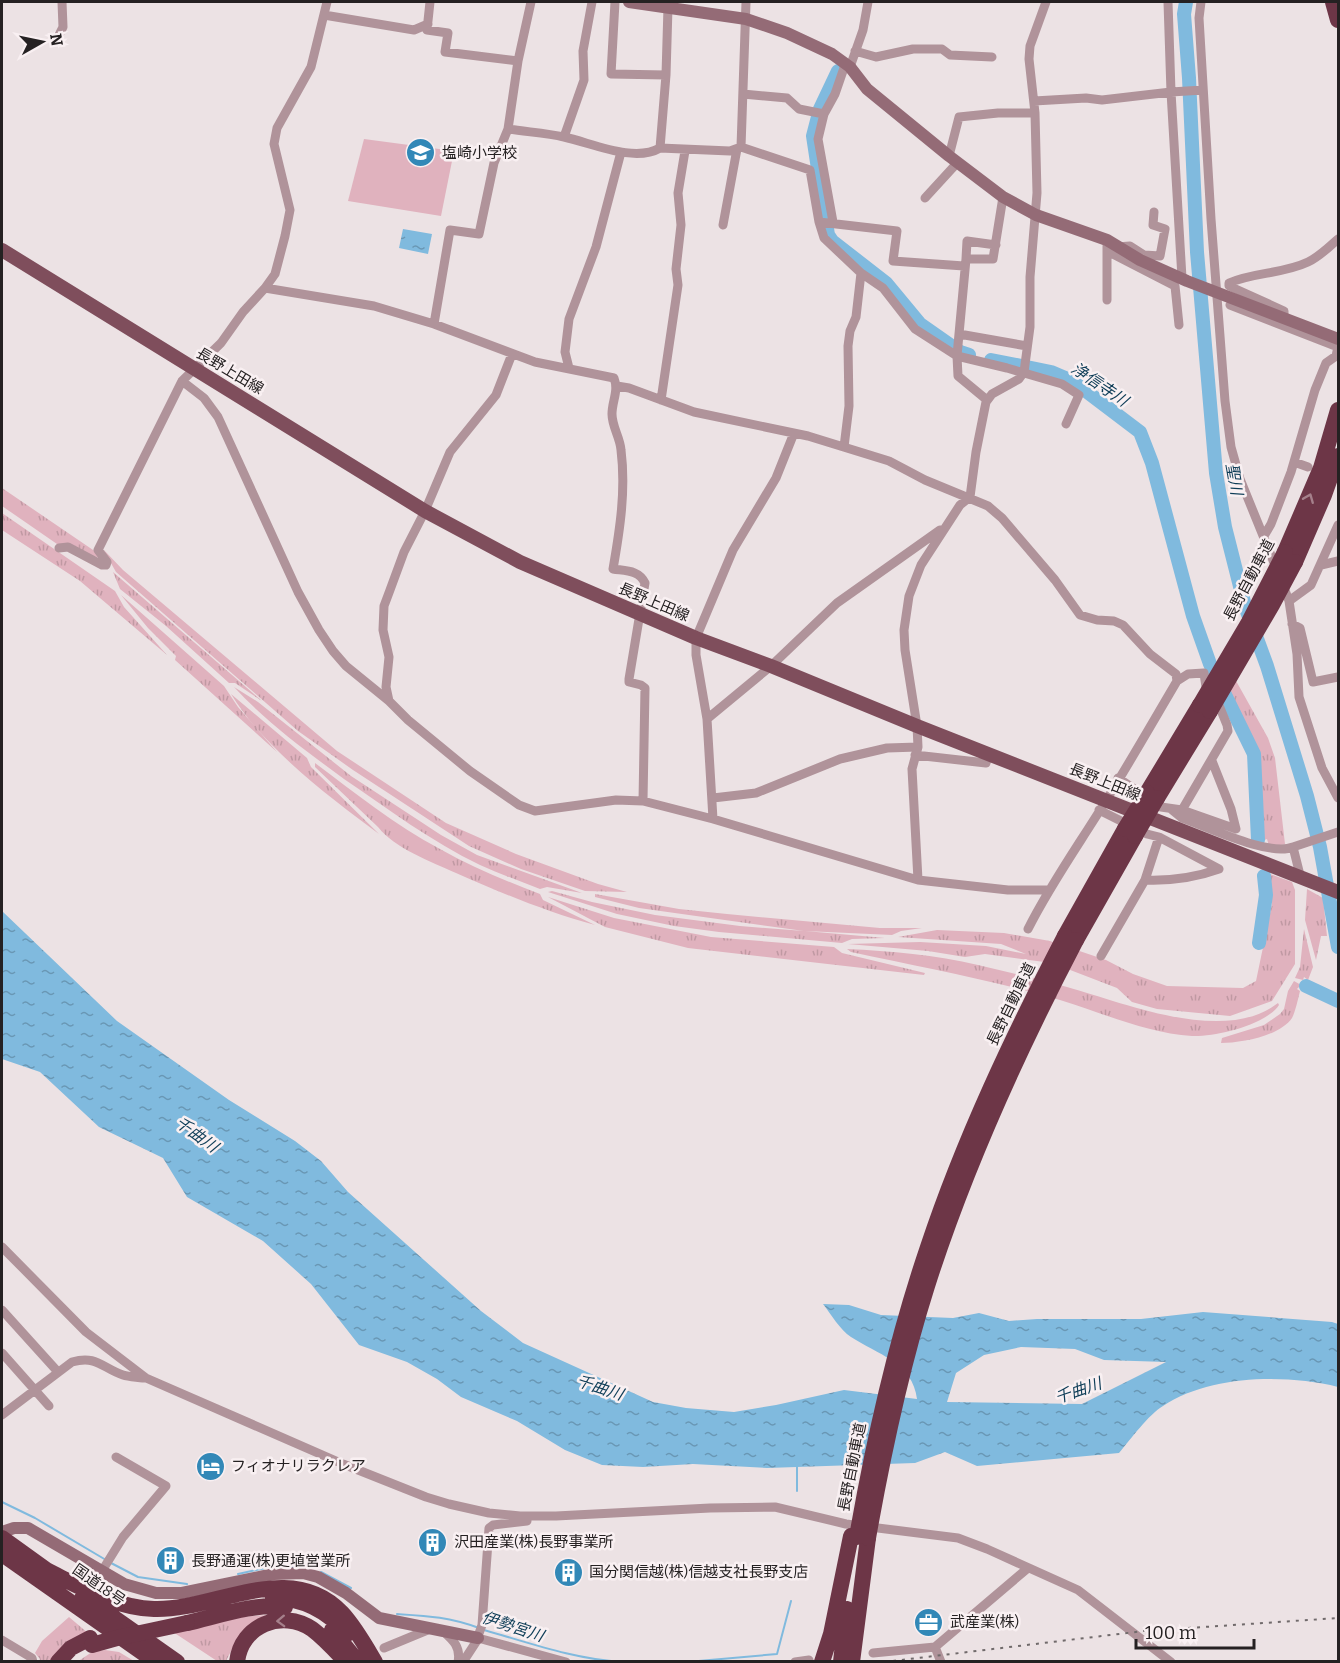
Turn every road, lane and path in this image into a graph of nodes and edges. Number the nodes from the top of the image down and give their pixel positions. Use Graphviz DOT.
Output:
graph roads {
  1 [pos="62,2"];
  2 [pos="327,2"];
  3 [pos="430,2"];
  4 [pos="531,2"];
  5 [pos="592,2"];
  6 [pos="615,2"];
  7 [pos="629,2"];
  8 [pos="746,2"];
  9 [pos="868,2"];
  10 [pos="1046,2"];
  11 [pos="1168,2"];
  12 [pos="1201,2"];
  13 [pos="1333,2"];
  14 [pos="654,3"];
  15 [pos="668,7"];
  16 [pos="324,15"];
  17 [pos="746,19"];
  18 [pos="1338,20"];
  19 [pos="428,24"];
  20 [pos="57,39"];
  21 [pos="855,51"];
  22 [pos="992,57"];
  23 [pos="518,61"];
  24 [pos="848,66"];
  25 [pos="666,75"];
  26 [pos="1203,90"];
  27 [pos="1171,92"];
  28 [pos="743,94"];
  29 [pos="1034,101"];
  30 [pos="1035,112"];
  31 [pos="820,113"];
  32 [pos="508,129"];
  33 [pos="564,137"];
  34 [pos="660,148"];
  35 [pos="739,148"];
  36 [pos="685,151"];
  37 [pos="621,152"];
  38 [pos="954,159"];
  39 [pos="817,169"];
  40 [pos="1003,197"];
  41 [pos="925,198"];
  42 [pos="1154,212"];
  43 [pos="1036,215"];
  44 [pos="826,222"];
  45 [pos="723,225"];
  46 [pos="1338,239"];
  47 [pos="996,245"];
  48 [pos="1110,246"];
  49 [pos="2,250"];
  50 [pos="965,262"];
  51 [pos="861,273"];
  52 [pos="1185,280"];
  53 [pos="265,288"];
  54 [pos="1216,293"];
  55 [pos="1107,300"];
  56 [pos="1230,305"];
  57 [pos="1282,321"];
  58 [pos="434,324"];
  59 [pos="1179,325"];
  60 [pos="959,334"];
  61 [pos="1338,339"];
  62 [pos="1027,346"];
  63 [pos="1338,347"];
  64 [pos="512,354"];
  65 [pos="957,356"];
  66 [pos="569,368"];
  67 [pos="194,369"];
  68 [pos="1023,373"];
  69 [pos="182,381"];
  70 [pos="617,386"];
  71 [pos="661,400"];
  72 [pos="987,400"];
  73 [pos="1338,410"];
  74 [pos="1066,424"];
  75 [pos="794,432"];
  76 [pos="843,447"];
  77 [pos="1338,456"];
  78 [pos="1294,462"];
  79 [pos="1308,467"];
  80 [pos="970,497"];
  81 [pos="425,511"];
  82 [pos="1338,525"];
  83 [pos="944,527"];
  84 [pos="1264,536"];
  85 [pos="59,548"];
  86 [pos="1290,557"];
  87 [pos="1338,561"];
  88 [pos="1321,565"];
  89 [pos="1289,601"];
  90 [pos="639,613"];
  91 [pos="1293,624"];
  92 [pos="696,638"];
  93 [pos="771,666"];
  94 [pos="1338,677"];
  95 [pos="1178,681"];
  96 [pos="389,701"];
  97 [pos="707,719"];
  98 [pos="917,726"];
  99 [pos="917,751"];
  100 [pos="989,753"];
  101 [pos="1212,761"];
  102 [pos="1118,778"];
  103 [pos="713,798"];
  104 [pos="1338,798"];
  105 [pos="643,801"];
  106 [pos="1103,805"];
  107 [pos="1172,809"];
  108 [pos="1182,810"];
  109 [pos="713,819"];
  110 [pos="1338,832"];
  111 [pos="1159,837"];
  112 [pos="1297,846"];
  113 [pos="918,880"];
  114 [pos="1145,880"];
  115 [pos="1304,880"];
  116 [pos="1048,890"];
  117 [pos="1338,892"];
  118 [pos="1028,929"];
  119 [pos="1071,938"];
  120 [pos="1101,956"];
  121 [pos="2,1247"];
  122 [pos="2,1310"];
  123 [pos="3,1358"];
  124 [pos="58,1372"];
  125 [pos="146,1378"];
  126 [pos="36,1390"];
  127 [pos="49,1406"];
  128 [pos="2,1415"];
  129 [pos="116,1457"];
  130 [pos="550,1516"];
  131 [pos="2,1532"];
  132 [pos="859,1537"];
  133 [pos="2,1538"];
  134 [pos="2,1554"];
  135 [pos="106,1565"];
  136 [pos="1028,1568"];
  137 [pos="44,1569"];
  138 [pos="862,1582"];
  139 [pos="75,1606"];
  140 [pos="185,1620"];
  141 [pos="436,1630"];
  142 [pos="480,1632"];
  143 [pos="2,1640"];
  144 [pos="91,1642"];
  145 [pos="935,1647"];
  146 [pos="380,1654"];
  147 [pos="874,1657"];
  148 [pos="815,1661"];
  149 [pos="33,1662"];
  150 [pos="58,1662"];
  151 [pos="69,1662"];
  152 [pos="141,1662"];
  153 [pos="156,1662"];
  154 [pos="177,1662"];
  155 [pos="237,1662"];
  156 [pos="346,1662"];
  157 [pos="358,1662"];
  158 [pos="368,1662"];
  159 [pos="458,1662"];
  160 [pos="463,1662"];
  161 [pos="566,1662"];
  162 [pos="795,1662"];
  163 [pos="841,1662"];
  164 [pos="852,1662"];
  165 [pos="941,1662"];
  166 [pos="1171,1662"];
  1 -- 20 [label="street"];
  2 -- 16 [label="street"];
  3 -- 19 [label="street"];
  4 -- 23 [label="street"];
  5 -- 33 [label="street"];
  6 -- 25 [label="street"];
  7 -- 14 [label="street"];
  8 -- 17 [label="street"];
  9 -- 21 [label="street"];
  10 -- 29 [label="street"];
  11 -- 27 [label="street"];
  12 -- 26 [label="street"];
  13 -- 18 [label="highway"];
  14 -- 15 [label="street"];
  15 -- 17 [label="street"];
  15 -- 25 [label="street"];
  16 -- 19 [label="street"];
  16 -- 53 [label="street"];
  17 -- 24 [label="street"];
  17 -- 28 [label="street"];
  19 -- 23 [label="street"];
  21 -- 22 [label="street"];
  21 -- 24 [label="street"];
  23 -- 32 [label="street"];
  24 -- 31 [label="street"];
  24 -- 38 [label="street"];
  25 -- 34 [label="street"];
  26 -- 27 [label="street"];
  26 -- 54 [label="street"];
  27 -- 29 [label="street"];
  27 -- 52 [label="street"];
  28 -- 31 [label="street"];
  28 -- 35 [label="street"];
  29 -- 30 [label="street"];
  30 -- 38 [label="street"];
  30 -- 43 [label="street"];
  31 -- 39 [label="street"];
  32 -- 33 [label="street"];
  32 -- 58 [label="street"];
  33 -- 37 [label="street"];
  34 -- 36 [label="street"];
  34 -- 37 [label="street"];
  35 -- 36 [label="street"];
  35 -- 39 [label="street"];
  35 -- 45 [label="street"];
  36 -- 71 [label="street"];
  37 -- 66 [label="street"];
  38 -- 40 [label="street"];
  38 -- 41 [label="street"];
  39 -- 44 [label="street"];
  39 -- 44 [label="street"];
  40 -- 43 [label="street"];
  40 -- 47 [label="street"];
  42 -- 48 [label="street"];
  43 -- 48 [label="street"];
  43 -- 62 [label="street"];
  44 -- 50 [label="street"];
  44 -- 51 [label="street"];
  46 -- 57 [label="street"];
  47 -- 50 [label="street"];
  47 -- 50 [label="street"];
  48 -- 52 [label="street"];
  48 -- 55 [label="street"];
  48 -- 59 [label="street"];
  49 -- 67 [label="main road, 長野上田線"];
  50 -- 60 [label="street"];
  51 -- 65 [label="street"];
  51 -- 76 [label="street"];
  52 -- 54 [label="street"];
  53 -- 58 [label="street"];
  53 -- 67 [label="street"];
  54 -- 57 [label="street"];
  54 -- 84 [label="street"];
  56 -- 57 [label="street"];
  57 -- 61 [label="street"];
  57 -- 63 [label="street"];
  58 -- 64 [label="street"];
  60 -- 62 [label="street"];
  60 -- 65 [label="street"];
  62 -- 68 [label="street"];
  63 -- 78 [label="street"];
  64 -- 66 [label="street"];
  64 -- 81 [label="street"];
  65 -- 68 [label="street"];
  65 -- 72 [label="street"];
  66 -- 70 [label="street"];
  67 -- 69 [label="street"];
  67 -- 81 [label="main road, 長野上田線"];
  68 -- 72 [label="street"];
  68 -- 74 [label="street"];
  69 -- 85 [label="street"];
  69 -- 96 [label="street"];
  70 -- 71 [label="street"];
  70 -- 90 [label="street"];
  71 -- 75 [label="street"];
  72 -- 80 [label="street"];
  86 -- 73 [label="highway, 長野自動車道, one-way"];
  75 -- 76 [label="street"];
  75 -- 92 [label="street"];
  76 -- 80 [label="street"];
  77 -- 86 [label="highway, 長野自動車道"];
  78 -- 79 [label="street"];
  78 -- 84 [label="street"];
  80 -- 83 [label="street"];
  80 -- 95 [label="street"];
  81 -- 90 [label="main road, 長野上田線"];
  81 -- 96 [label="street"];
  82 -- 88 [label="street"];
  83 -- 93 [label="street"];
  83 -- 98 [label="street"];
  84 -- 89 [label="street"];
  86 -- 119 [label="highway, 長野自動車道, bridge"];
  87 -- 88 [label="street"];
  88 -- 89 [label="street"];
  89 -- 91 [label="street"];
  90 -- 92 [label="main road, 長野上田線"];
  90 -- 105 [label="street"];
  91 -- 94 [label="street"];
  91 -- 104 [label="street"];
  92 -- 93 [label="main road, 長野上田線"];
  92 -- 97 [label="street"];
  93 -- 97 [label="street"];
  93 -- 98 [label="main road, 長野上田線"];
  95 -- 101 [label="street"];
  95 -- 102 [label="street"];
  96 -- 105 [label="street"];
  97 -- 103 [label="street"];
  98 -- 99 [label="street"];
  98 -- 100 [label="main road, 長野上田線"];
  99 -- 100 [label="street"];
  99 -- 103 [label="street"];
  99 -- 113 [label="street"];
  100 -- 106 [label="main road, 長野上田線"];
  101 -- 108 [label="street"];
  101 -- 108 [label="street"];
  102 -- 106 [label="street"];
  102 -- 107 [label="street"];
  103 -- 109 [label="street"];
  105 -- 109 [label="street"];
  106 -- 111 [label="street"];
  106 -- 115 [label="main road, 長野上田線"];
  106 -- 116 [label="street"];
  107 -- 108 [label="street"];
  107 -- 112 [label="street"];
  109 -- 113 [label="street"];
  110 -- 112 [label="street"];
  111 -- 114 [label="street"];
  111 -- 114 [label="street"];
  112 -- 115 [label="street"];
  113 -- 116 [label="street"];
  114 -- 120 [label="street"];
  115 -- 117 [label="main road, 長野上田線"];
  116 -- 118 [label="street"];
  119 -- 132 [label="highway, 長野自動車道, bridge"];
  119 -- 132 [label="highway, 長野自動車道, bridge"];
  121 -- 125 [label="street"];
  122 -- 124 [label="street"];
  123 -- 126 [label="street"];
  124 -- 125 [label="street"];
  124 -- 126 [label="street"];
  125 -- 130 [label="street"];
  126 -- 127 [label="street"];
  126 -- 128 [label="street"];
  129 -- 135 [label="street"];
  130 -- 136 [label="street"];
  130 -- 142 [label="street"];
  131 -- 135 [label="street"];
  132 -- 138 [label="highway, 長野自動車道"];
  132 -- 148 [label="highway"];
  132 -- 163 [label="highway, 長野自動車道"];
  133 -- 137 [label="highway, 国道18号"];
  134 -- 139 [label="highway, 国道18号"];
  135 -- 141 [label="street"];
  136 -- 145 [label="street"];
  136 -- 166 [label="street"];
  137 -- 146 [label="highway"];
  137 -- 154 [label="highway, 国道18号"];
  138 -- 147 [label="highway"];
  138 -- 164 [label="highway, 長野自動車道"];
  139 -- 152 [label="highway"];
  139 -- 153 [label="highway, 国道18号"];
  140 -- 144 [label="highway, bridge"];
  140 -- 157 [label="highway"];
  140 -- 158 [label="highway"];
  141 -- 142 [label="street"];
  141 -- 146 [label="street"];
  141 -- 159 [label="street"];
  142 -- 160 [label="street"];
  142 -- 161 [label="street"];
  143 -- 149 [label="street"];
  144 -- 150 [label="highway"];
  144 -- 151 [label="highway"];
  145 -- 147 [label="street"];
  145 -- 165 [label="street"];
  148 -- 162 [label="street"];
  156 -- 155 [label="highway, one-way"];
}
